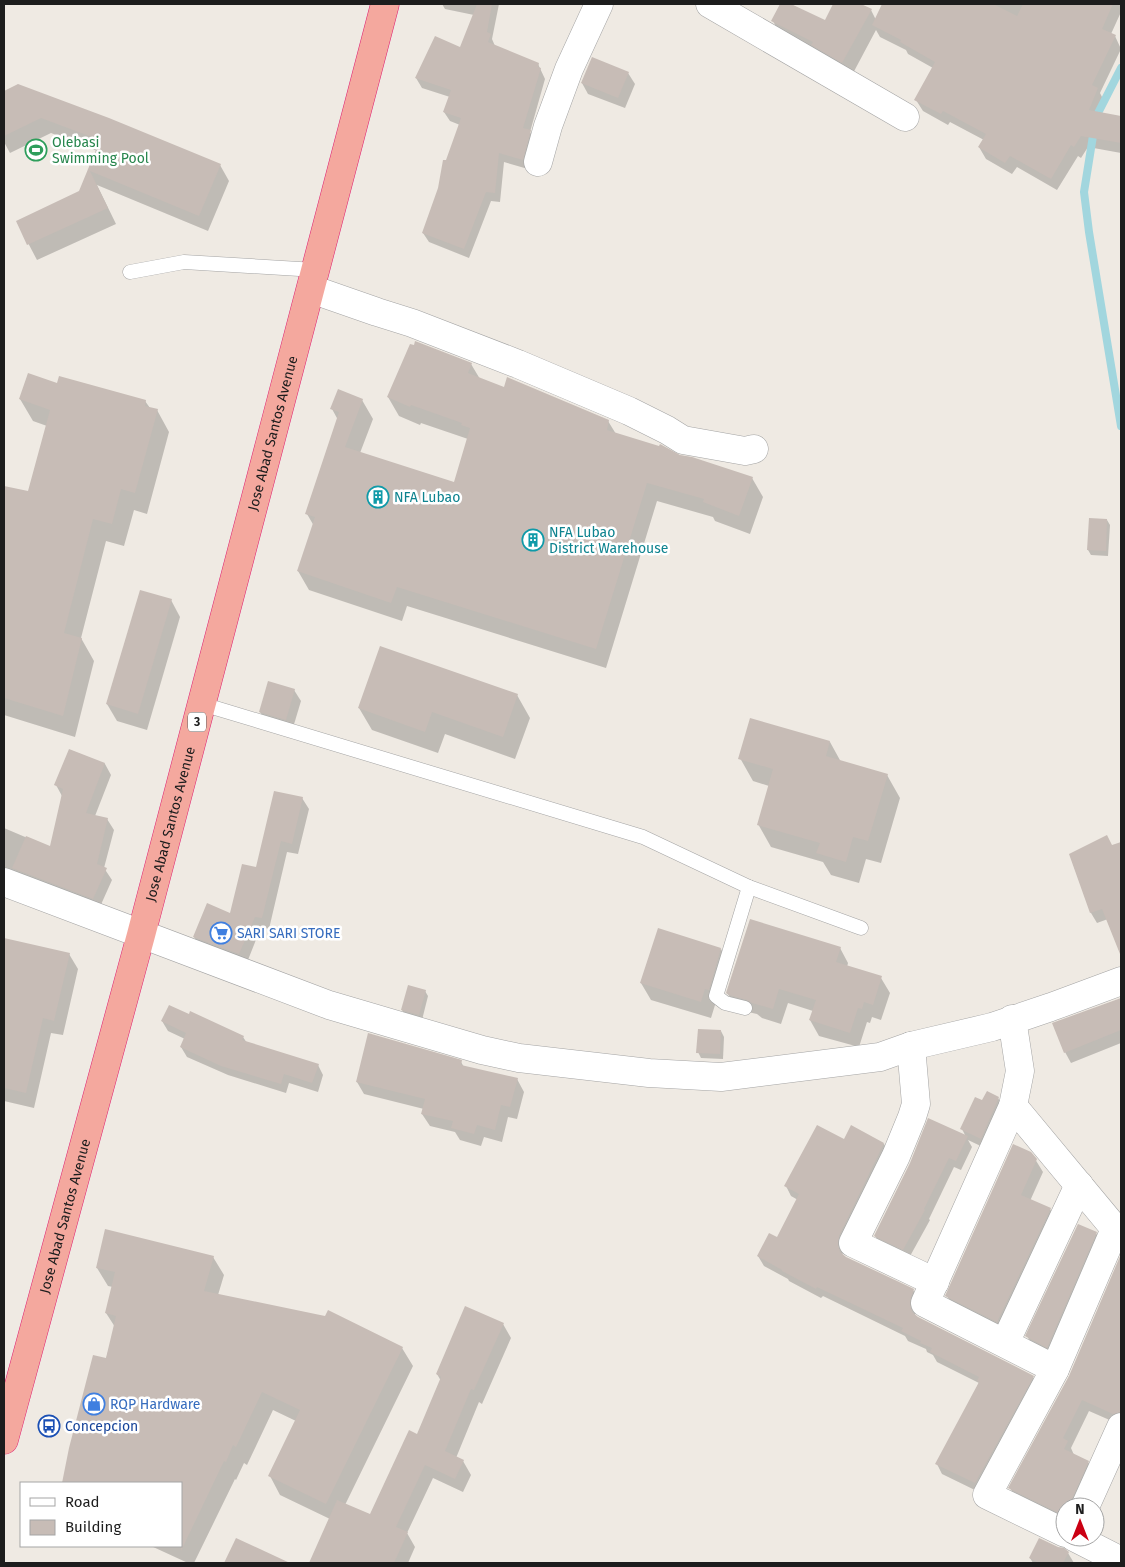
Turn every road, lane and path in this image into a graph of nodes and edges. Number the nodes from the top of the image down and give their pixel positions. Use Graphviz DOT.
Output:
graph roads {
  1 [pos="385,4"];
  2 [pos="599,4"];
  3 [pos="710,4"];
  4 [pos="905,117"];
  5 [pos="538,162"];
  6 [pos="130,272"];
  7 [pos="314,279"];
  8 [pos="754,449"];
  9 [pos="202,704"];
  10 [pos="4,882"];
  11 [pos="749,887"];
  12 [pos="861,928"];
  13 [pos="141,935"];
  14 [pos="1121,981"];
  15 [pos="745,1008"];
  16 [pos="1012,1019"];
  17 [pos="911,1046"];
  18 [pos="1013,1106"];
  19 [pos="1079,1185"];
  20 [pos="1118,1232"];
  21 [pos="934,1282"];
  22 [pos="1005,1343"];
  23 [pos="1055,1368"];
  24 [pos="1121,1427"];
  25 [pos="4,1440"];
  26 [pos="1090,1497"];
  27 [pos="1055,1527"];
  28 [pos="1094,1547"];
  29 [pos="1121,1560"];
  1 -- 7 [label="highway, Jose Abad Santos Avenue / 3"];
  2 -- 5 [label="street"];
  3 -- 4 [label="street"];
  6 -- 7 [label="lane"];
  7 -- 8 [label="street"];
  7 -- 9 [label="highway, Jose Abad Santos Avenue / 3"];
  9 -- 11 [label="lane"];
  9 -- 13 [label="highway, Jose Abad Santos Avenue / 3"];
  10 -- 13 [label="street"];
  11 -- 12 [label="lane"];
  11 -- 15 [label="lane"];
  13 -- 17 [label="street"];
  13 -- 25 [label="highway, Jose Abad Santos Avenue / 3"];
  14 -- 16 [label="street"];
  16 -- 17 [label="street"];
  16 -- 18 [label="street"];
  17 -- 21 [label="street"];
  18 -- 19 [label="street"];
  18 -- 21 [label="street"];
  19 -- 20 [label="street"];
  19 -- 22 [label="street"];
  20 -- 23 [label="street"];
  21 -- 22 [label="street"];
  22 -- 23 [label="street"];
  23 -- 27 [label="street"];
  24 -- 26 [label="street"];
  28 -- 29 [label="street"];
}
